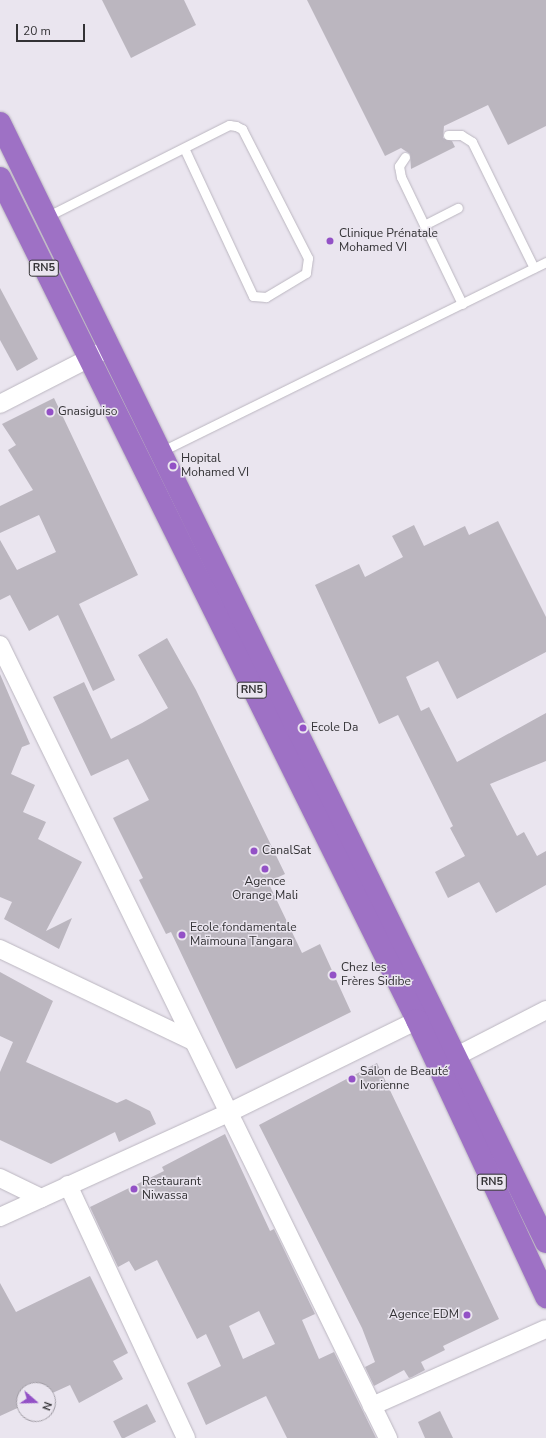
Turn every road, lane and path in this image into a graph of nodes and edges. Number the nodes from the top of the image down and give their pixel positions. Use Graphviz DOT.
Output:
graph roads {
  1 [pos="0,123"];
  2 [pos="448,135"];
  3 [pos="184,148"];
  4 [pos="405,156"];
  5 [pos="0,178"];
  6 [pos="458,208"];
  7 [pos="46,216"];
  8 [pos="424,225"];
  9 [pos="546,262"];
  10 [pos="534,268"];
  11 [pos="462,304"];
  12 [pos="111,347"];
  13 [pos="88,359"];
  14 [pos="0,404"];
  15 [pos="162,451"];
  16 [pos="0,644"];
  17 [pos="0,949"];
  18 [pos="546,1010"];
  19 [pos="436,1011"];
  20 [pos="416,1020"];
  21 [pos="193,1041"];
  22 [pos="457,1056"];
  23 [pos="438,1066"];
  24 [pos="228,1113"];
  25 [pos="0,1178"];
  26 [pos="68,1185"];
  27 [pos="41,1198"];
  28 [pos="0,1216"];
  29 [pos="546,1242"];
  30 [pos="546,1297"];
  31 [pos="546,1328"];
  32 [pos="372,1406"];
  33 [pos="186,1438"];
  34 [pos="388,1438"];
  1 -- 7 [label="highway, RN5"];
  2 -- 10 [label="lane"];
  3 -- 3 [label="lane"];
  3 -- 7 [label="lane"];
  4 -- 8 [label="lane"];
  5 -- 13 [label="highway, RN5"];
  6 -- 8 [label="lane"];
  7 -- 12 [label="highway, RN5"];
  8 -- 11 [label="lane"];
  9 -- 10 [label="lane"];
  10 -- 11 [label="lane"];
  11 -- 15 [label="lane"];
  12 -- 13 [label="street"];
  12 -- 15 [label="highway, RN5"];
  13 -- 14 [label="street"];
  13 -- 20 [label="highway, RN5"];
  15 -- 19 [label="highway, RN5"];
  16 -- 21 [label="street"];
  17 -- 21 [label="street"];
  18 -- 22 [label="street"];
  19 -- 20 [label="street"];
  19 -- 22 [label="highway, RN5"];
  20 -- 23 [label="highway, RN5"];
  20 -- 24 [label="street"];
  21 -- 24 [label="street"];
  22 -- 23 [label="street"];
  22 -- 29 [label="highway, RN5"];
  23 -- 30 [label="highway, RN5"];
  24 -- 26 [label="street"];
  24 -- 32 [label="street"];
  25 -- 27 [label="street"];
  26 -- 27 [label="street"];
  26 -- 33 [label="street"];
  27 -- 28 [label="street"];
  31 -- 32 [label="street"];
  32 -- 34 [label="street"];
}
